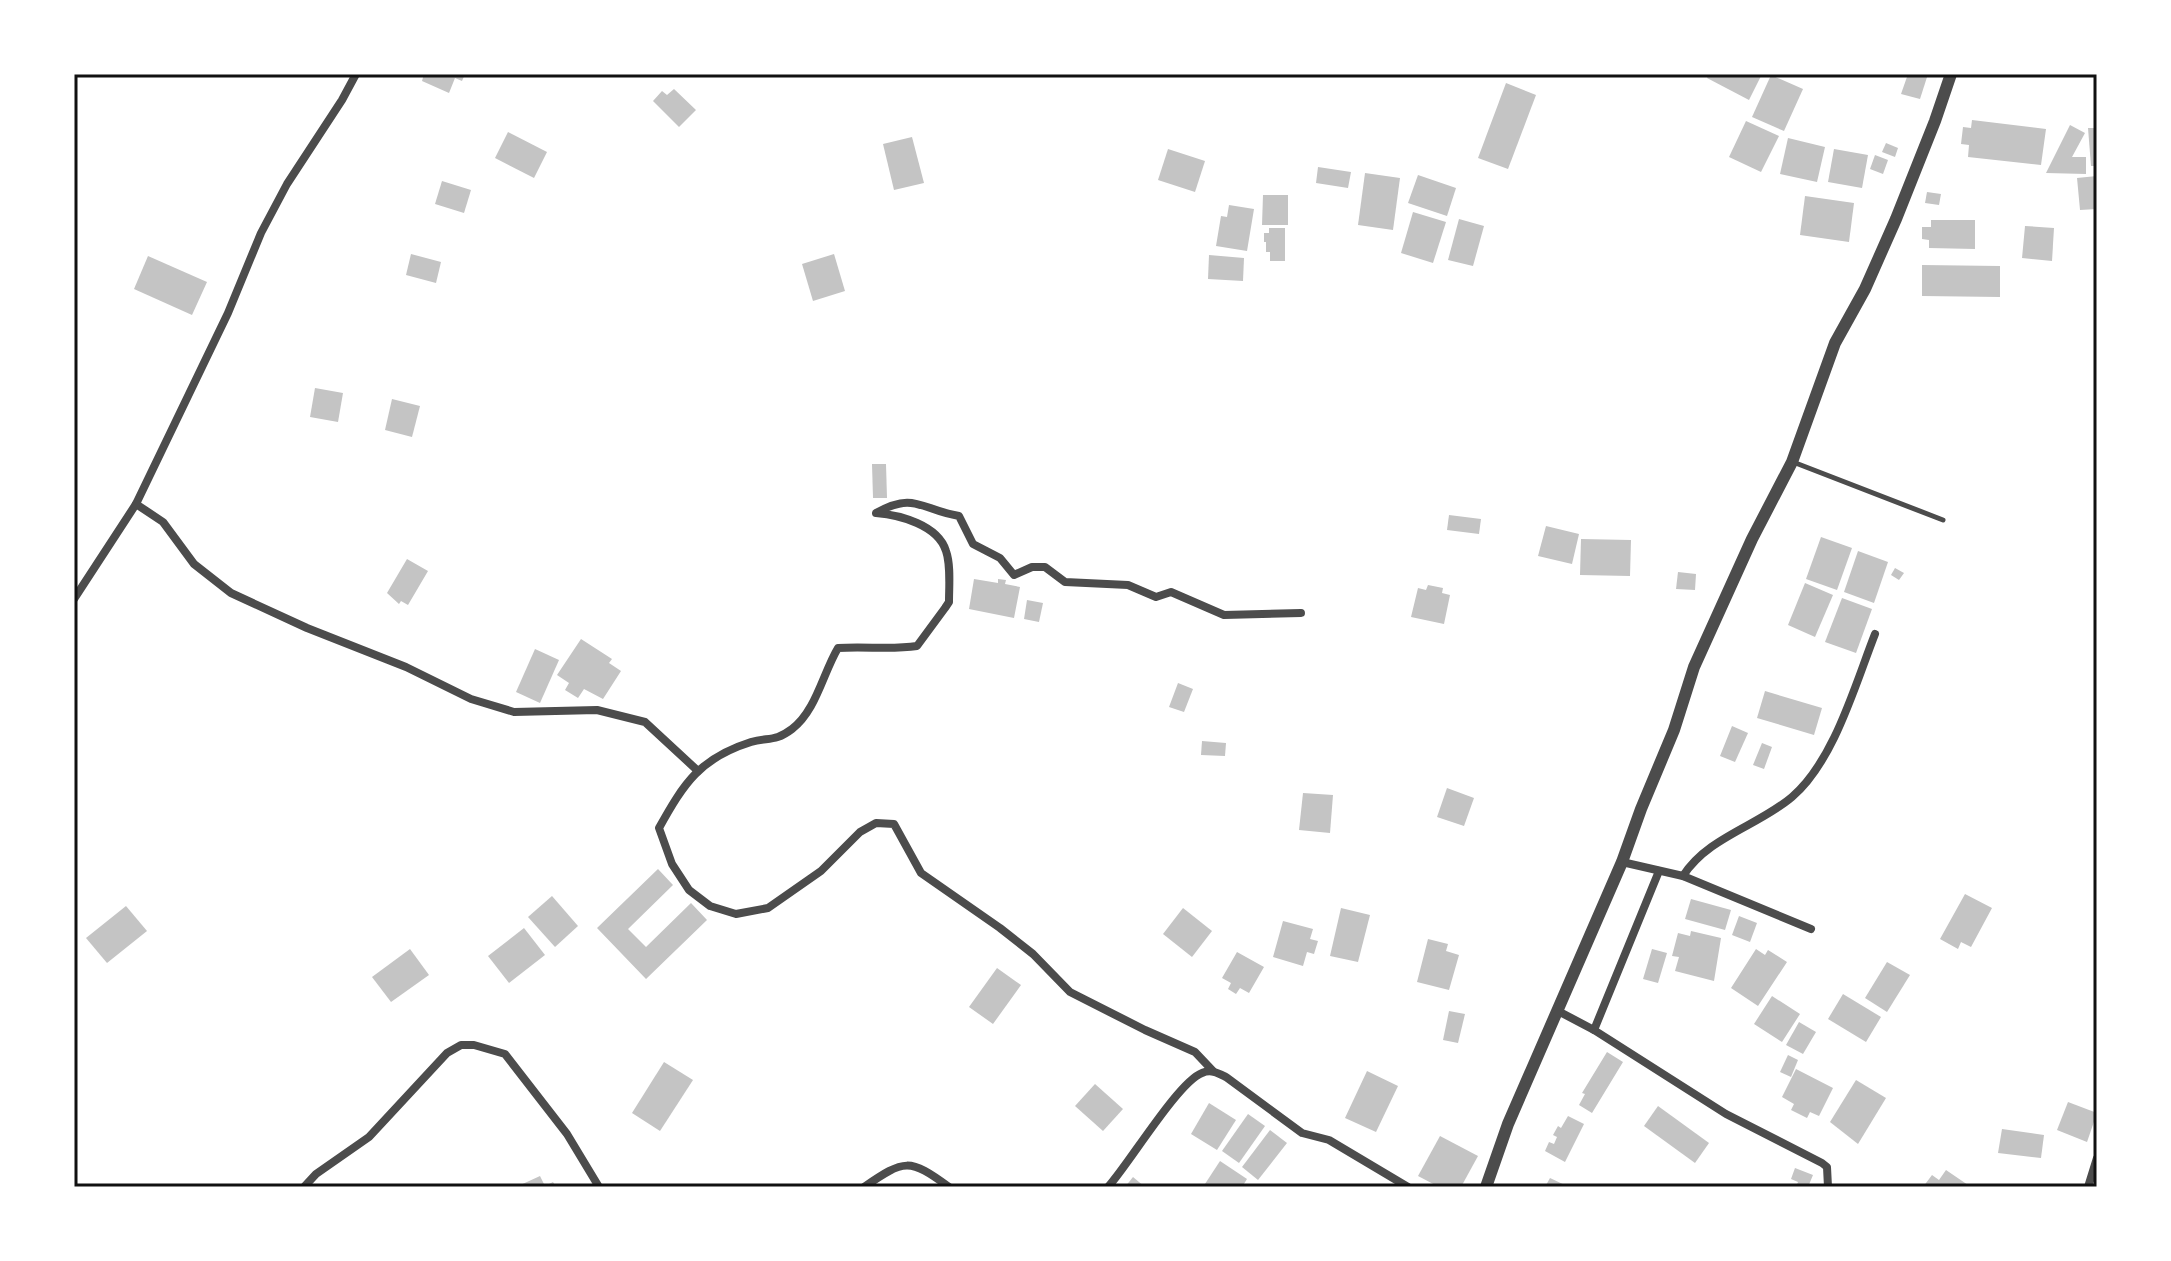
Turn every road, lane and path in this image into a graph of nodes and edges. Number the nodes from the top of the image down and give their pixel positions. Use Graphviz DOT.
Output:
graph roads {
  1 [pos="356,74"];
  2 [pos="1951,74"];
  3 [pos="1792,462"];
  4 [pos="136,504"];
  5 [pos="1943,520"];
  6 [pos="74,599"];
  7 [pos="1301,613"];
  8 [pos="1875,634"];
  9 [pos="698,771"];
  10 [pos="1622,862"];
  11 [pos="1659,871"];
  12 [pos="1683,876"];
  13 [pos="1811,929"];
  14 [pos="1558,1011"];
  15 [pos="1594,1030"];
  16 [pos="1213,1071"];
  17 [pos="2097,1158"];
  18 [pos="304,1187"];
  19 [pos="599,1187"];
  20 [pos="864,1187"];
  21 [pos="949,1187"];
  22 [pos="1108,1187"];
  23 [pos="1408,1187"];
  24 [pos="1486,1187"];
  25 [pos="1828,1187"];
  26 [pos="2088,1187"];
  1 -- 4 [label="street"];
  2 -- 3 [label="street"];
  3 -- 5 [label="lane"];
  3 -- 10 [label="street"];
  4 -- 6 [label="street"];
  4 -- 9 [label="street"];
  7 -- 9 [label="street"];
  8 -- 12 [label="street"];
  9 -- 16 [label="street"];
  10 -- 11 [label="street"];
  10 -- 14 [label="street"];
  11 -- 12 [label="street"];
  11 -- 15 [label="street"];
  12 -- 13 [label="street"];
  14 -- 15 [label="street"];
  14 -- 24 [label="street"];
  15 -- 25 [label="street"];
  16 -- 22 [label="street"];
  16 -- 23 [label="street"];
  17 -- 26 [label="street"];
  18 -- 19 [label="street"];
  20 -- 21 [label="street"];
}
